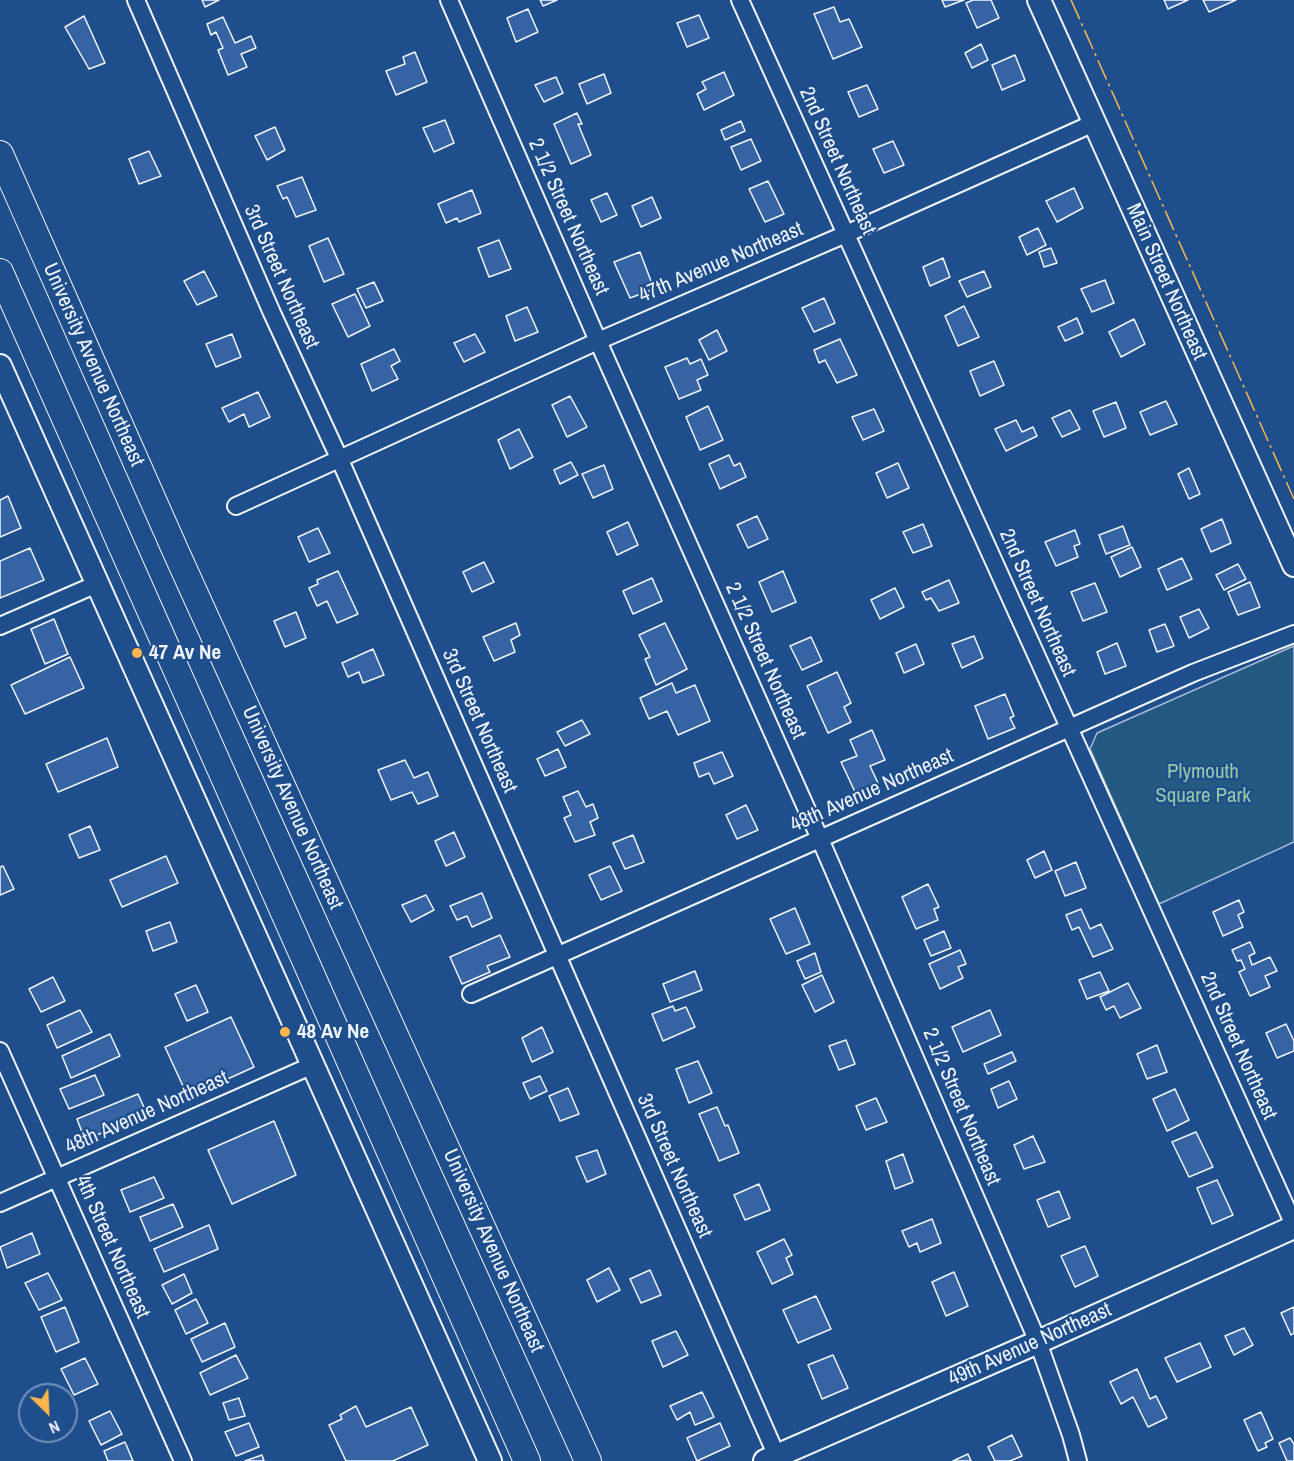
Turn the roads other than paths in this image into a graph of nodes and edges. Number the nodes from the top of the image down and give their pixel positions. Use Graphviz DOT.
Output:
graph roads {
  1 [pos="136,0"];
  2 [pos="449,0"];
  3 [pos="740,0"];
  4 [pos="1039,0"];
  5 [pos="1094,123"];
  6 [pos="0,154"];
  7 [pos="846,234"];
  8 [pos="0,272"];
  9 [pos="598,341"];
  10 [pos="0,366"];
  11 [pos="340,460"];
  12 [pos="236,506"];
  13 [pos="1294,565"];
  14 [pos="97,584"];
  15 [pos="0,626"];
  16 [pos="1294,634"];
  17 [pos="1069,728"];
  18 [pos="820,839"];
  19 [pos="557,956"];
  20 [pos="471,994"];
  21 [pos="0,1051"];
  22 [pos="313,1065"];
  23 [pos="57,1178"];
  24 [pos="0,1203"];
  25 [pos="1294,1226"];
  26 [pos="1038,1342"];
  27 [pos="773,1459"];
  28 [pos="183,1461"];
  29 [pos="490,1461"];
  30 [pos="527,1461"];
  31 [pos="588,1461"];
  32 [pos="1078,1461"];
  1 -- 11 [label="street, 3rd Street Northeast"];
  2 -- 9 [label="street, 2 1/2 Street Northeast"];
  3 -- 7 [label="street, 2nd Street Northeast"];
  4 -- 5 [label="street, Main Street Northeast"];
  5 -- 7 [label="street, 47th Avenue Northeast"];
  5 -- 13 [label="street, Main Street Northeast"];
  6 -- 31 [label="main road, University Avenue Northeast"];
  7 -- 9 [label="street, 47th Avenue Northeast"];
  7 -- 17 [label="street, 2nd Street Northeast"];
  8 -- 30 [label="main road"];
  9 -- 11 [label="street, 47th Avenue Northeast"];
  9 -- 18 [label="street, 2 1/2 Street Northeast"];
  10 -- 14 [label="street"];
  11 -- 12 [label="street, 47th Avenue Northeast"];
  11 -- 19 [label="street, 3rd Street Northeast"];
  14 -- 15 [label="street"];
  14 -- 22 [label="street"];
  16 -- 17 [label="street, 48th Avenue Northeast"];
  17 -- 18 [label="street, 48th Avenue Northeast"];
  17 -- 25 [label="street, 2nd Street Northeast"];
  18 -- 19 [label="street, 48th Avenue Northeast"];
  18 -- 26 [label="street, 2 1/2 Street Northeast"];
  19 -- 20 [label="street, 48th Avenue Northeast"];
  19 -- 27 [label="street, 3rd Street Northeast"];
  21 -- 23 [label="street, 4th Street Northeast"];
  22 -- 23 [label="street, 48th Avenue Northeast"];
  22 -- 29 [label="street"];
  23 -- 24 [label="street, 48th Avenue Northeast"];
  23 -- 28 [label="street, 4th Street Northeast"];
  25 -- 26 [label="street, 49th Avenue Northeast"];
  26 -- 27 [label="street, 49th Avenue Northeast"];
  26 -- 32 [label="street, 2 1/2 Street Northeast"];
}
